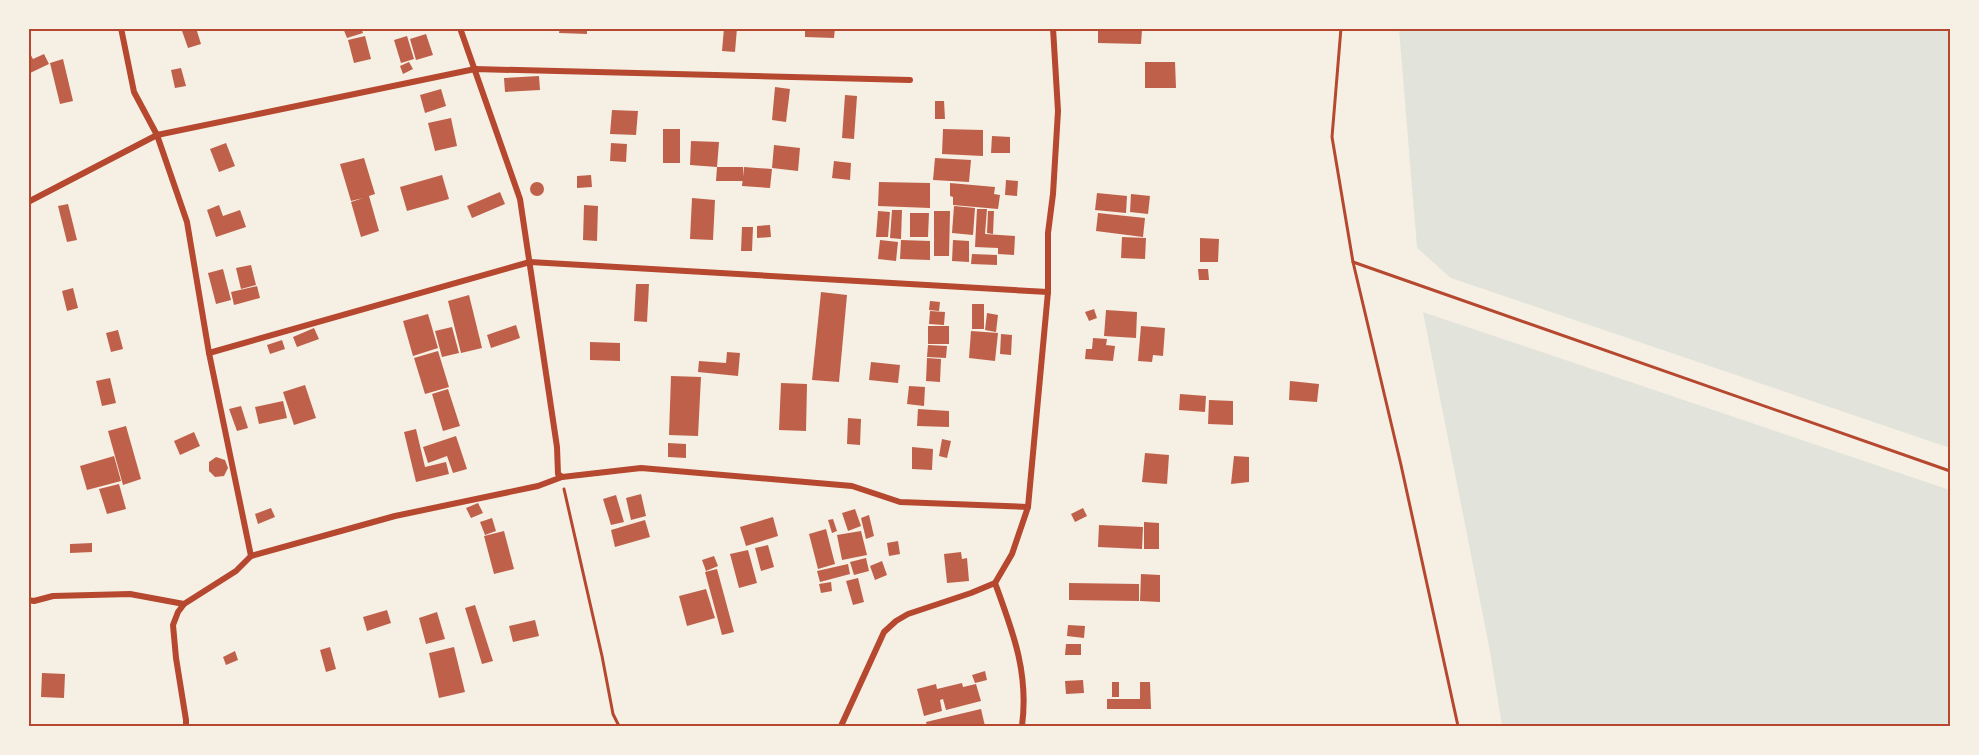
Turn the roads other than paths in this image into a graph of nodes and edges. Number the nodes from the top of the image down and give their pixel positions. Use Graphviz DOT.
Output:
graph roads {
  1 [pos="121,28"];
  2 [pos="460,28"];
  3 [pos="1053,28"];
  4 [pos="475,69"];
  5 [pos="910,80"];
  6 [pos="157,135"];
  7 [pos="28,202"];
  8 [pos="530,262"];
  9 [pos="1048,292"];
  10 [pos="209,353"];
  11 [pos="562,477"];
  12 [pos="1028,507"];
  13 [pos="251,556"];
  14 [pos="994,583"];
  15 [pos="28,600"];
  16 [pos="184,604"];
  17 [pos="186,726"];
  18 [pos="841,726"];
  19 [pos="1022,726"];
  1 -- 6 [label="street"];
  2 -- 4 [label="street"];
  3 -- 9 [label="street"];
  4 -- 5 [label="street"];
  4 -- 6 [label="street"];
  4 -- 8 [label="street"];
  6 -- 7 [label="street"];
  6 -- 10 [label="street"];
  8 -- 9 [label="street"];
  8 -- 10 [label="street"];
  8 -- 11 [label="street"];
  9 -- 12 [label="street"];
  10 -- 13 [label="street"];
  11 -- 12 [label="street"];
  11 -- 13 [label="street"];
  12 -- 14 [label="street"];
  13 -- 16 [label="street"];
  14 -- 18 [label="street"];
  14 -- 19 [label="street"];
  15 -- 16 [label="street"];
  16 -- 17 [label="street"];
}
